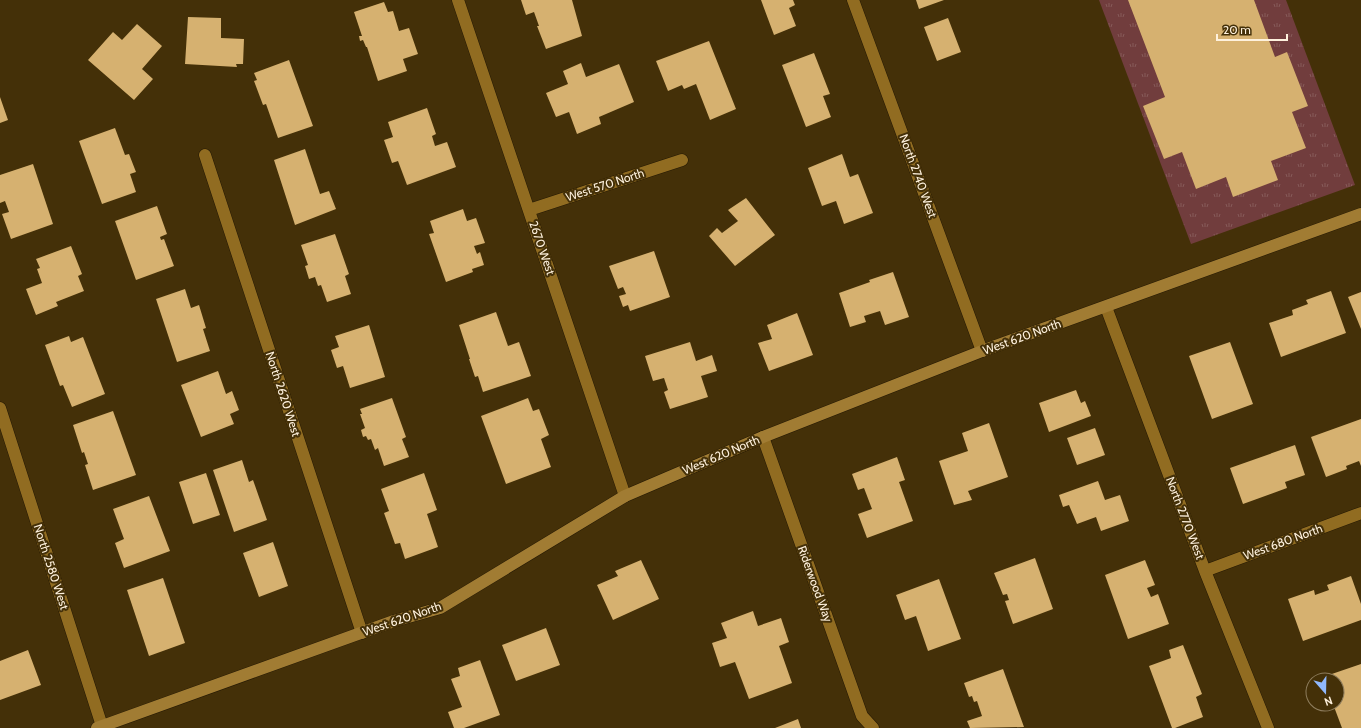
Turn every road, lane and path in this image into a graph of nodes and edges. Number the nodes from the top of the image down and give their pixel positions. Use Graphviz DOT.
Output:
graph roads {
  1 [pos="458,0"];
  2 [pos="853,0"];
  3 [pos="205,155"];
  4 [pos="682,160"];
  5 [pos="529,210"];
  6 [pos="1361,214"];
  7 [pos="1106,307"];
  8 [pos="982,351"];
  9 [pos="0,408"];
  10 [pos="763,437"];
  11 [pos="625,496"];
  12 [pos="1361,513"];
  13 [pos="1205,571"];
  14 [pos="362,634"];
  15 [pos="99,727"];
  16 [pos="873,728"];
  17 [pos="1268,728"];
  1 -- 5 [label="street, 2670 West"];
  2 -- 8 [label="street, North 2740 West"];
  3 -- 14 [label="street, North 2620 West"];
  4 -- 5 [label="street, West 570 North"];
  5 -- 11 [label="street, 2670 West"];
  6 -- 7 [label="street, West 620 North"];
  7 -- 8 [label="street, West 620 North"];
  7 -- 13 [label="street, North 2770 West"];
  8 -- 10 [label="street, West 620 North"];
  9 -- 15 [label="street, North 2580 West"];
  10 -- 11 [label="street, West 620 North"];
  10 -- 16 [label="street, Riderwood Way"];
  11 -- 14 [label="street, West 620 North"];
  12 -- 13 [label="street, West 680 North"];
  13 -- 17 [label="street, North 2770 West"];
  14 -- 15 [label="street, West 620 North"];
}
